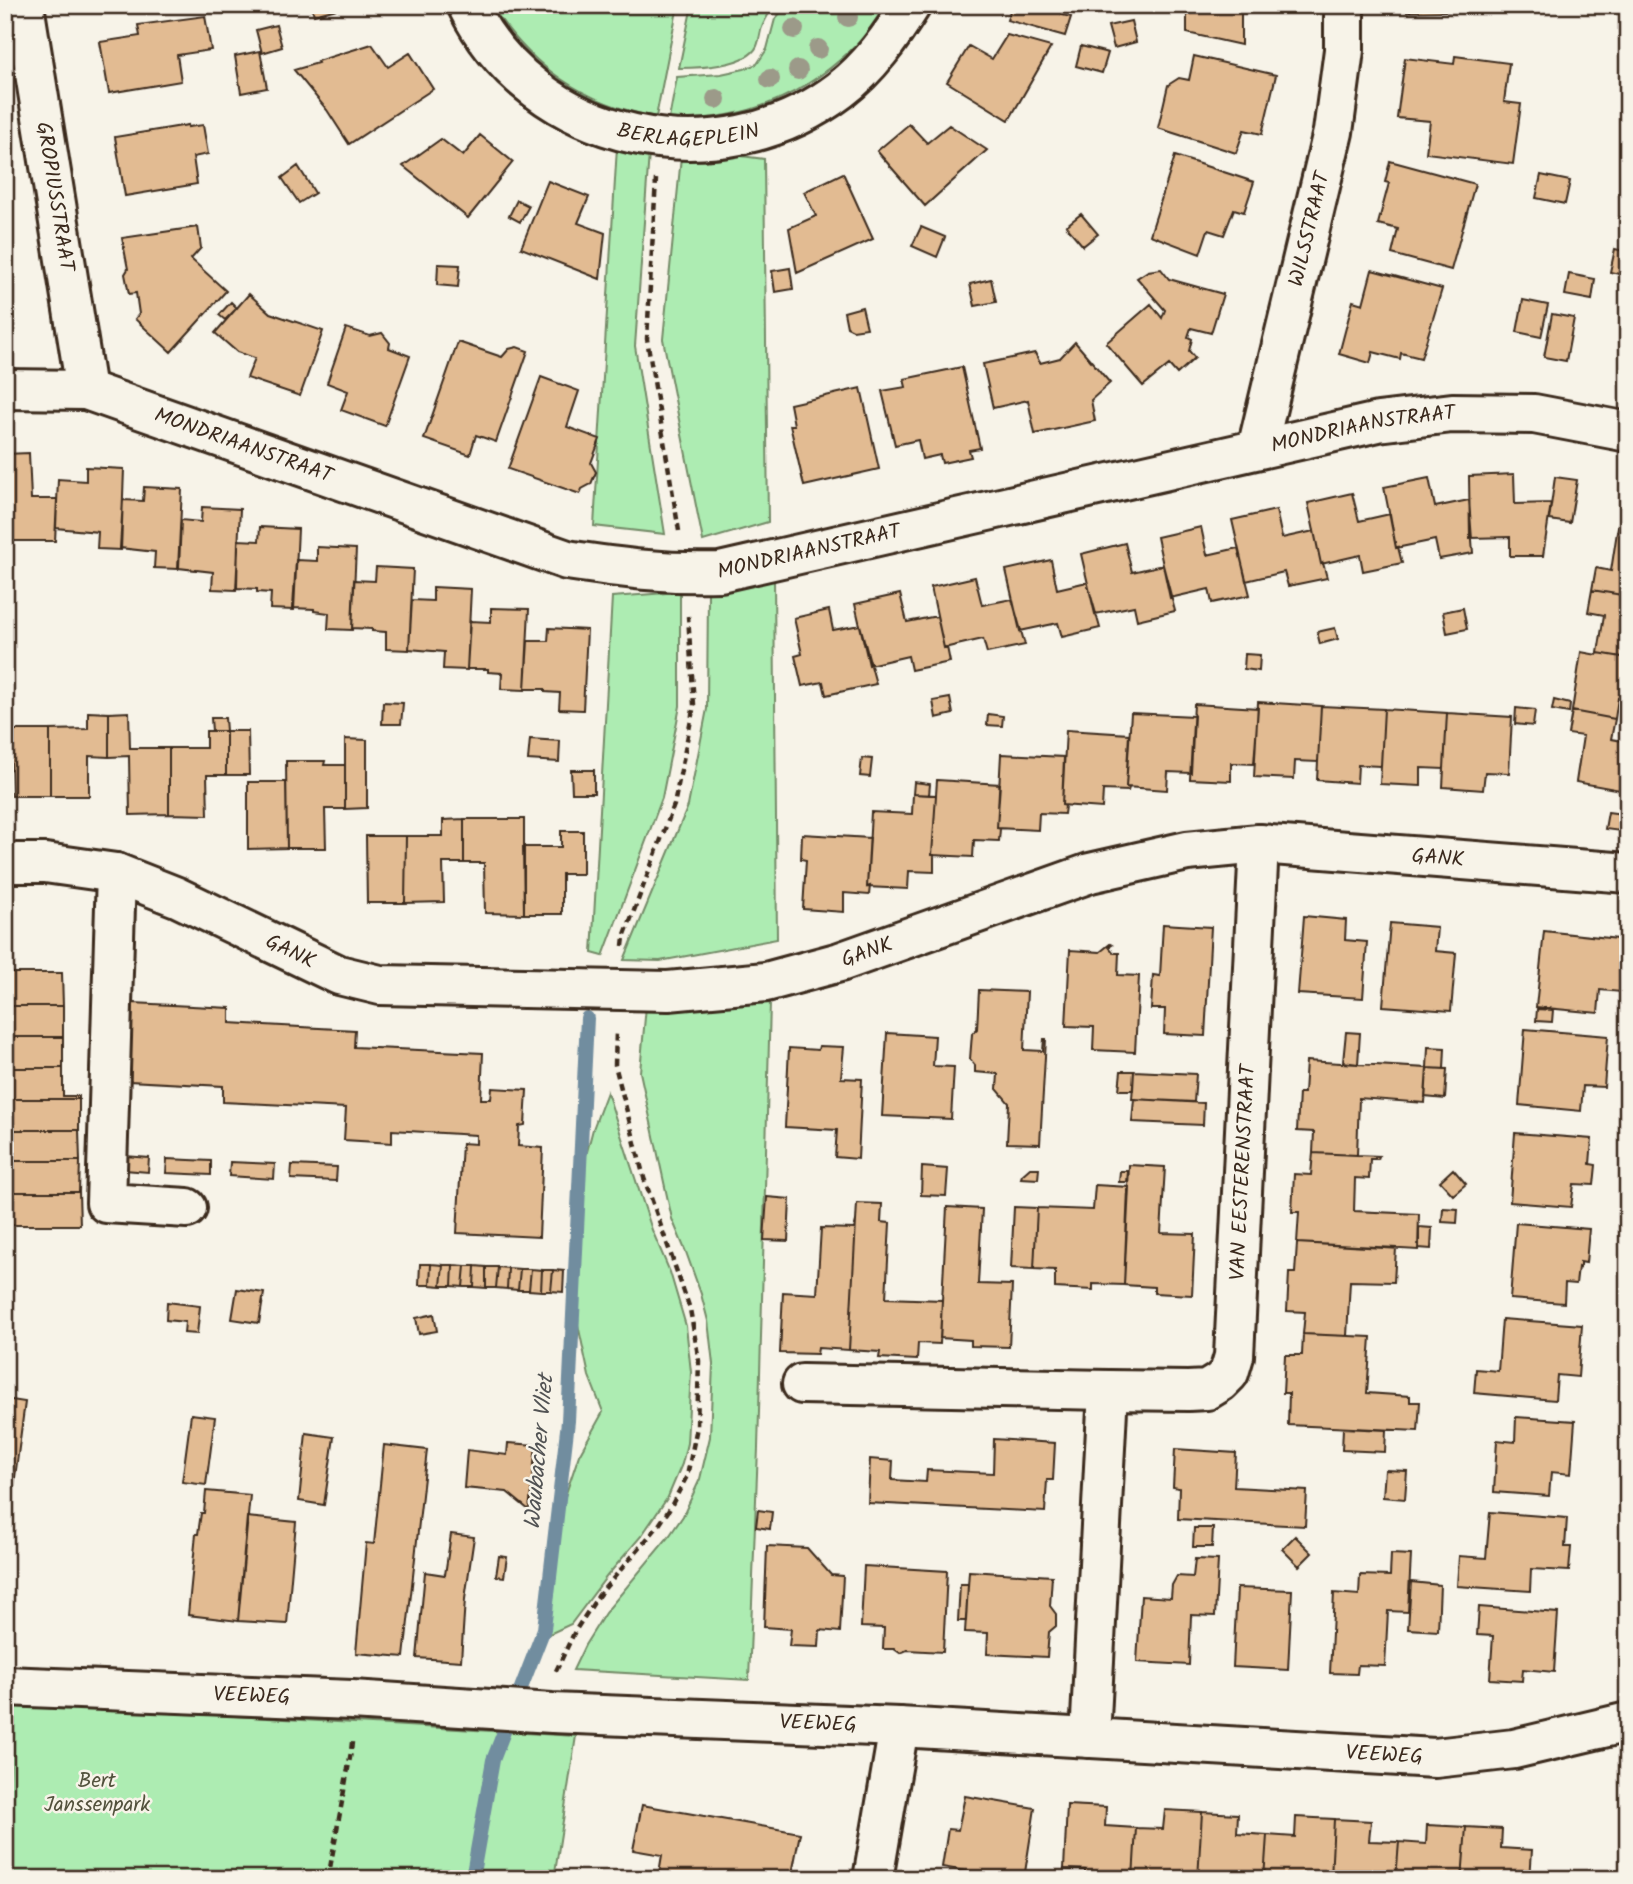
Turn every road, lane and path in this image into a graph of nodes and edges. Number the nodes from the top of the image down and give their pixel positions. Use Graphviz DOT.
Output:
graph roads {
  1 [pos="24,5"];
  2 [pos="467,5"];
  3 [pos="911,5"];
  4 [pos="1344,5"];
  5 [pos="659,139"];
  6 [pos="5,389"];
  7 [pos="86,390"];
  8 [pos="1628,432"];
  9 [pos="1257,449"];
  10 [pos="686,573"];
  11 [pos="1259,844"];
  12 [pos="5,863"];
  13 [pos="116,873"];
  14 [pos="1628,873"];
  15 [pos="616,990"];
  16 [pos="187,1208"];
  17 [pos="802,1384"];
  18 [pos="1108,1390"];
  19 [pos="5,1686"];
  20 [pos="352,1700"];
  21 [pos="552,1713"];
  22 [pos="1628,1722"];
  23 [pos="899,1727"];
  24 [pos="1090,1738"];
  25 [pos="328,1879"];
  26 [pos="873,1879"];
  1 -- 7 [label="street, GROPIUSSTRAAT"];
  2 -- 5 [label="street, BERLAGEPLEIN"];
  3 -- 5 [label="street, BERLAGEPLEIN"];
  4 -- 9 [label="street, WILSSTRAAT"];
  5 -- 10 [label="path"];
  6 -- 7 [label="street, MONDRIAANSTRAAT"];
  7 -- 10 [label="street, MONDRIAANSTRAAT"];
  8 -- 9 [label="street, MONDRIAANSTRAAT"];
  9 -- 10 [label="street, MONDRIAANSTRAAT"];
  10 -- 15 [label="path"];
  11 -- 14 [label="street, GANK"];
  11 -- 15 [label="street, GANK"];
  11 -- 18 [label="street, VAN EESTERENSTRAAT"];
  12 -- 13 [label="street, GANK"];
  13 -- 15 [label="street, GANK"];
  13 -- 16 [label="street"];
  15 -- 21 [label="path"];
  17 -- 18 [label="street, VAN EESTERENSTRAAT"];
  18 -- 24 [label="street"];
  19 -- 20 [label="street, VEEWEG"];
  20 -- 21 [label="street, VEEWEG"];
  20 -- 25 [label="path"];
  21 -- 23 [label="street, VEEWEG"];
  22 -- 24 [label="street, VEEWEG"];
  23 -- 24 [label="street, VEEWEG"];
  23 -- 26 [label="street"];
}
